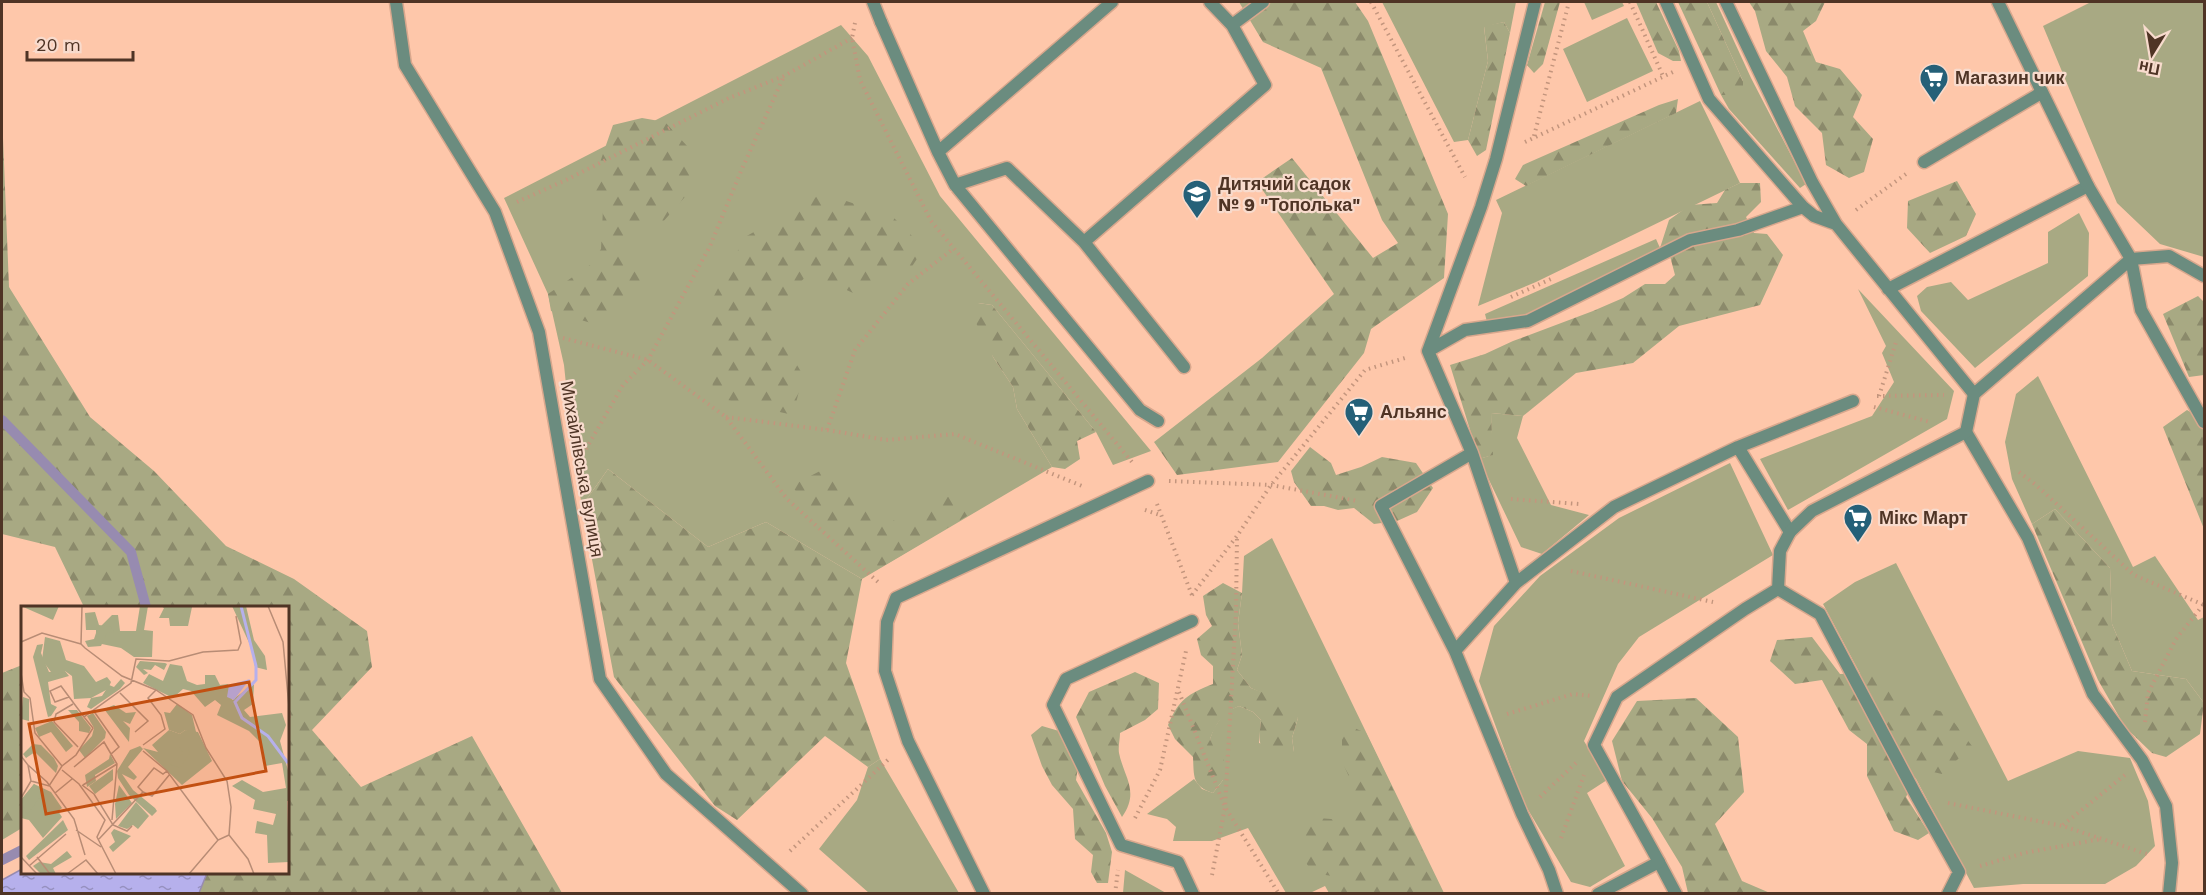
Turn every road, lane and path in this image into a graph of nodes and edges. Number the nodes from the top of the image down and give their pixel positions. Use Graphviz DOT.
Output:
graph roads {
  1 [pos="396,2"];
  2 [pos="873,2"];
  3 [pos="1112,2"];
  4 [pos="1210,2"];
  5 [pos="1263,2"];
  6 [pos="1371,2"];
  7 [pos="1536,2"];
  8 [pos="1569,2"];
  9 [pos="1630,2"];
  10 [pos="1666,2"];
  11 [pos="1726,2"];
  12 [pos="1998,2"];
  13 [pos="855,20"];
  14 [pos="1232,25"];
  15 [pos="852,38"];
  16 [pos="1693,63"];
  17 [pos="784,75"];
  18 [pos="1663,76"];
  19 [pos="2041,93"];
  20 [pos="1534,136"];
  21 [pos="938,152"];
  22 [pos="1496,159"];
  23 [pos="1924,162"];
  24 [pos="955,185"];
  25 [pos="2088,186"];
  26 [pos="1481,207"];
  27 [pos="1803,207"];
  28 [pos="495,212"];
  29 [pos="1836,224"];
  30 [pos="1084,242"];
  31 [pos="953,249"];
  32 [pos="2131,259"];
  33 [pos="2205,276"];
  34 [pos="1888,290"];
  35 [pos="1906,312"];
  36 [pos="539,332"];
  37 [pos="1428,351"];
  38 [pos="648,360"];
  39 [pos="1184,367"];
  40 [pos="1974,394"];
  41 [pos="1879,396"];
  42 [pos="1853,401"];
  43 [pos="726,417"];
  44 [pos="1158,421"];
  45 [pos="2205,422"];
  46 [pos="827,430"];
  47 [pos="1966,432"];
  48 [pos="1738,447"];
  49 [pos="1472,453"];
  50 [pos="2010,465"];
  51 [pos="1148,481"];
  52 [pos="566,484"];
  53 [pos="1271,485"];
  54 [pos="1110,497"];
  55 [pos="1487,497"];
  56 [pos="1381,506"];
  57 [pos="1614,507"];
  58 [pos="1161,516"];
  59 [pos="1790,532"];
  60 [pos="1237,536"];
  61 [pos="1540,564"];
  62 [pos="1516,583"];
  63 [pos="1778,589"];
  64 [pos="1192,596"];
  65 [pos="896,598"];
  66 [pos="2204,604"];
  67 [pos="1745,609"];
  68 [pos="1192,621"];
  69 [pos="1455,651"];
  70 [pos="1178,691"];
  71 [pos="1617,697"];
  72 [pos="1484,721"];
  73 [pos="908,741"];
  74 [pos="1594,746"];
  75 [pos="1917,797"];
  76 [pos="1225,807"];
  77 [pos="1522,814"];
  78 [pos="2102,839"];
  79 [pos="1121,845"];
  80 [pos="1659,862"];
  81 [pos="2172,863"];
  82 [pos="772,868"];
  83 [pos="1549,870"];
  84 [pos="1959,872"];
  85 [pos="1211,883"];
  86 [pos="802,894"];
  87 [pos="984,894"];
  88 [pos="1114,894"];
  89 [pos="1193,894"];
  90 [pos="1279,894"];
  91 [pos="1557,894"];
  92 [pos="1598,894"];
  93 [pos="1676,894"];
  94 [pos="1948,894"];
  95 [pos="2169,894"];
  1 -- 28 [label="street, Михайлівська вулиця"];
  2 -- 21 [label="street"];
  3 -- 21 [label="street"];
  4 -- 14 [label="street"];
  5 -- 14 [label="street"];
  6 -- 26 [label="path"];
  7 -- 22 [label="street"];
  8 -- 20 [label="path"];
  9 -- 18 [label="path"];
  10 -- 16 [label="street"];
  11 -- 29 [label="street"];
  12 -- 19 [label="street"];
  13 -- 15 [label="path"];
  14 -- 30 [label="street"];
  15 -- 17 [label="path"];
  15 -- 31 [label="path"];
  16 -- 18 [label="path"];
  16 -- 27 [label="street"];
  17 -- 28 [label="path"];
  17 -- 38 [label="path"];
  18 -- 20 [label="path"];
  19 -- 23 [label="street"];
  19 -- 25 [label="street"];
  20 -- 22 [label="path"];
  21 -- 24 [label="street"];
  22 -- 26 [label="street"];
  23 -- 29 [label="path"];
  24 -- 30 [label="street"];
  24 -- 44 [label="street"];
  25 -- 32 [label="street"];
  25 -- 34 [label="street"];
  26 -- 37 [label="street"];
  27 -- 29 [label="street"];
  27 -- 37 [label="street"];
  28 -- 36 [label="street, Михайлівська вулиця"];
  29 -- 34 [label="street"];
  30 -- 39 [label="street"];
  31 -- 46 [label="path"];
  31 -- 51 [label="path"];
  32 -- 33 [label="street"];
  32 -- 40 [label="street"];
  32 -- 45 [label="street"];
  34 -- 35 [label="street"];
  35 -- 40 [label="street"];
  35 -- 41 [label="path"];
  36 -- 38 [label="path"];
  36 -- 52 [label="street, Михайлівська вулиця"];
  37 -- 49 [label="street"];
  37 -- 53 [label="path"];
  38 -- 43 [label="path"];
  38 -- 52 [label="path"];
  40 -- 41 [label="path"];
  40 -- 47 [label="street"];
  41 -- 42 [label="path"];
  42 -- 47 [label="path"];
  42 -- 48 [label="street"];
  43 -- 46 [label="path"];
  43 -- 65 [label="path"];
  46 -- 54 [label="path"];
  47 -- 59 [label="street"];
  47 -- 81 [label="street"];
  48 -- 57 [label="street"];
  48 -- 59 [label="street"];
  49 -- 55 [label="street"];
  49 -- 56 [label="street"];
  50 -- 66 [label="path"];
  51 -- 53 [label="path"];
  51 -- 54 [label="street"];
  51 -- 58 [label="path"];
  52 -- 82 [label="street, Михайлівська вулиця"];
  53 -- 56 [label="path"];
  53 -- 60 [label="path"];
  54 -- 58 [label="path"];
  54 -- 65 [label="street"];
  55 -- 57 [label="path"];
  55 -- 62 [label="street"];
  56 -- 69 [label="street"];
  57 -- 61 [label="street"];
  58 -- 64 [label="path"];
  59 -- 63 [label="street"];
  60 -- 64 [label="path"];
  60 -- 76 [label="path"];
  61 -- 62 [label="street"];
  61 -- 67 [label="path"];
  62 -- 69 [label="street"];
  63 -- 67 [label="street"];
  63 -- 75 [label="street"];
  64 -- 68 [label="path"];
  65 -- 73 [label="street"];
  67 -- 71 [label="street"];
  68 -- 70 [label="path"];
  68 -- 79 [label="street"];
  69 -- 72 [label="street"];
  70 -- 76 [label="path"];
  70 -- 79 [label="path"];
  71 -- 72 [label="path"];
  71 -- 74 [label="street"];
  72 -- 77 [label="street"];
  73 -- 82 [label="path"];
  73 -- 87 [label="street"];
  74 -- 77 [label="path"];
  74 -- 80 [label="street"];
  74 -- 83 [label="path"];
  75 -- 78 [label="path"];
  75 -- 84 [label="street"];
  76 -- 85 [label="path"];
  76 -- 90 [label="path"];
  77 -- 83 [label="street"];
  78 -- 81 [label="path"];
  78 -- 84 [label="path"];
  79 -- 88 [label="path"];
  79 -- 89 [label="street"];
  80 -- 92 [label="street"];
  80 -- 93 [label="street"];
  81 -- 95 [label="street"];
  82 -- 86 [label="street, Михайлівська вулиця"];
  83 -- 91 [label="street"];
  84 -- 94 [label="street"];
}
